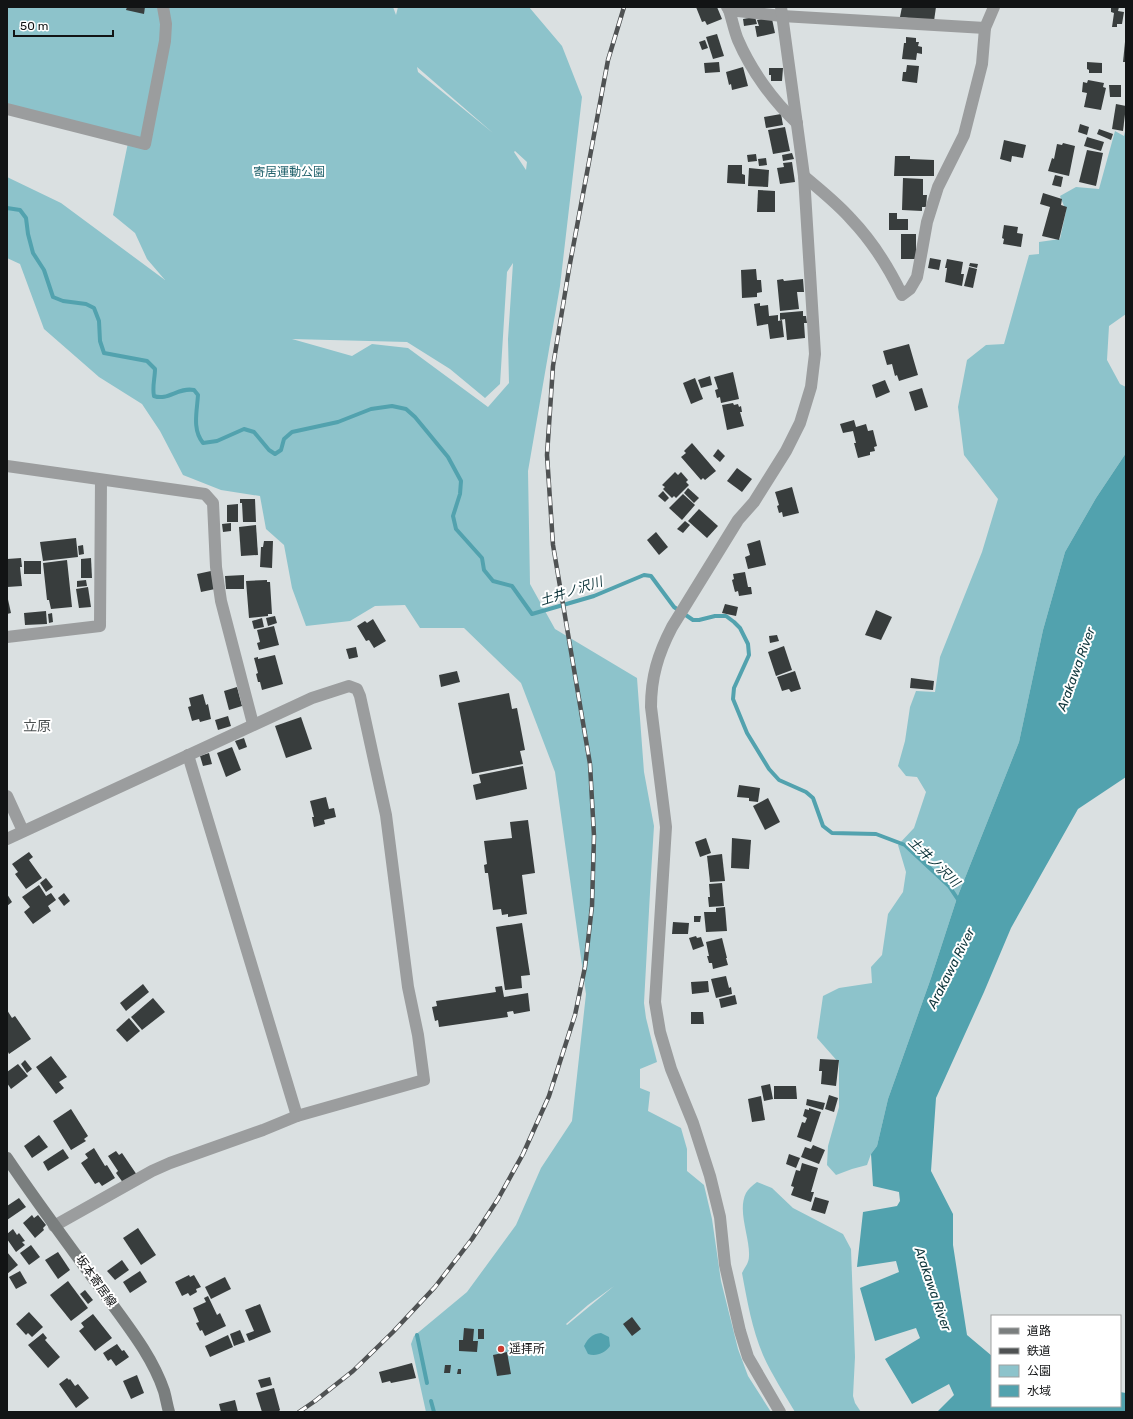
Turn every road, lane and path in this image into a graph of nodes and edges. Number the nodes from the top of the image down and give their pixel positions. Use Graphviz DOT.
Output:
graph roads {
  1 [pos="163,7"];
  2 [pos="994,7"];
  3 [pos="728,8"];
  4 [pos="782,11"];
  5 [pos="985,28"];
  6 [pos="7,108"];
  7 [pos="797,123"];
  8 [pos="804,176"];
  9 [pos="7,466"];
  10 [pos="101,480"];
  11 [pos="7,638"];
  12 [pos="254,724"];
  13 [pos="188,755"];
  14 [pos="7,796"];
  15 [pos="23,831"];
  16 [pos="7,839"];
  17 [pos="297,1116"];
  18 [pos="7,1158"];
  19 [pos="54,1226"];
  20 [pos="169,1412"];
  21 [pos="780,1412"];
  1 -- 6 [label="street"];
  2 -- 5 [label="street"];
  3 -- 4 [label="street"];
  3 -- 7 [label="street"];
  4 -- 5 [label="street"];
  4 -- 7 [label="street"];
  5 -- 8 [label="street"];
  7 -- 8 [label="street"];
  8 -- 21 [label="street"];
  9 -- 10 [label="street"];
  10 -- 11 [label="street"];
  10 -- 12 [label="street"];
  12 -- 13 [label="street"];
  12 -- 17 [label="street"];
  13 -- 15 [label="street"];
  13 -- 17 [label="street"];
  14 -- 15 [label="street"];
  15 -- 16 [label="street"];
  17 -- 19 [label="street"];
  18 -- 19 [label="main road, 坂本寄居線"];
  19 -- 20 [label="main road, 坂本寄居線"];
}
